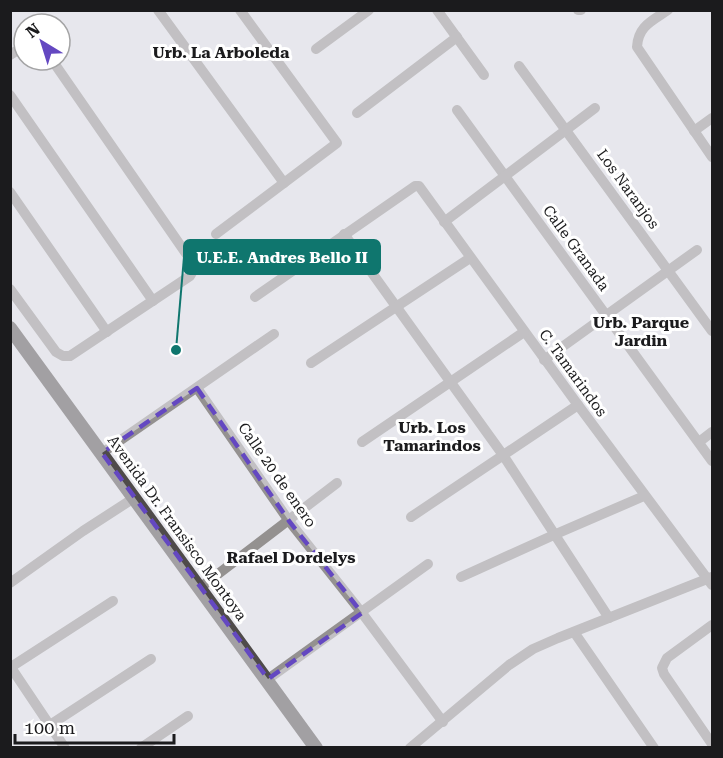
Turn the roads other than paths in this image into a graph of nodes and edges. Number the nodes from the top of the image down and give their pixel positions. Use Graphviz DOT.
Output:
graph roads {
  1 [pos="158,10"];
  2 [pos="240,10"];
  3 [pos="369,10"];
  4 [pos="668,10"];
  5 [pos="442,12"];
  6 [pos="457,38"];
  7 [pos="316,49"];
  8 [pos="519,66"];
  9 [pos="59,72"];
  10 [pos="484,75"];
  11 [pos="10,95"];
  12 [pos="595,108"];
  13 [pos="457,110"];
  14 [pos="357,113"];
  15 [pos="712,118"];
  16 [pos="566,130"];
  17 [pos="694,131"];
  18 [pos="712,157"];
  19 [pos="505,176"];
  20 [pos="284,183"];
  21 [pos="10,192"];
  22 [pos="444,222"];
  23 [pos="216,234"];
  24 [pos="344,234"];
  25 [pos="697,250"];
  26 [pos="470,258"];
  27 [pos="668,270"];
  28 [pos="10,289"];
  29 [pos="255,297"];
  30 [pos="153,301"];
  31 [pos="396,307"];
  32 [pos="606,315"];
  33 [pos="10,328"];
  34 [pos="712,331"];
  35 [pos="107,332"];
  36 [pos="524,332"];
  37 [pos="274,334"];
  38 [pos="544,360"];
  39 [pos="311,363"];
  40 [pos="451,382"];
  41 [pos="197,388"];
  42 [pos="578,405"];
  43 [pos="712,432"];
  44 [pos="362,442"];
  45 [pos="699,442"];
  46 [pos="102,453"];
  47 [pos="503,455"];
  48 [pos="712,461"];
  49 [pos="338,483"];
  50 [pos="645,496"];
  51 [pos="134,498"];
  52 [pos="411,517"];
  53 [pos="289,521"];
  54 [pos="556,534"];
  55 [pos="428,564"];
  56 [pos="461,577"];
  57 [pos="711,580"];
  58 [pos="10,583"];
  59 [pos="201,587"];
  60 [pos="113,601"];
  61 [pos="362,613"];
  62 [pos="609,618"];
  63 [pos="712,625"];
  64 [pos="574,632"];
  65 [pos="152,659"];
  66 [pos="11,667"];
  67 [pos="268,679"];
  68 [pos="188,716"];
  69 [pos="443,722"];
  70 [pos="50,725"];
  71 [pos="712,744"];
  72 [pos="65,747"];
  73 [pos="141,747"];
  74 [pos="316,747"];
  75 [pos="413,747"];
  76 [pos="654,747"];
  1 -- 20 [label="street"];
  2 -- 20 [label="street"];
  3 -- 7 [label="street"];
  4 -- 17 [label="street"];
  5 -- 6 [label="street"];
  6 -- 10 [label="street"];
  6 -- 14 [label="street"];
  8 -- 16 [label="street, Los Naranjos"];
  9 -- 30 [label="street"];
  11 -- 30 [label="street"];
  12 -- 16 [label="street"];
  13 -- 19 [label="street, Calle Granada"];
  15 -- 17 [label="street"];
  16 -- 19 [label="street"];
  16 -- 27 [label="street, Los Naranjos"];
  17 -- 18 [label="street"];
  19 -- 22 [label="street"];
  19 -- 32 [label="street, Calle Granada"];
  20 -- 23 [label="street"];
  21 -- 35 [label="street"];
  22 -- 24 [label="street, C. Tamarindos"];
  22 -- 26 [label="street, C. Tamarindos"];
  24 -- 29 [label="street"];
  24 -- 31 [label="street"];
  25 -- 27 [label="street"];
  26 -- 31 [label="street"];
  26 -- 36 [label="street, C. Tamarindos"];
  27 -- 32 [label="street"];
  27 -- 34 [label="street, Los Naranjos"];
  28 -- 35 [label="street"];
  30 -- 35 [label="street"];
  31 -- 39 [label="street"];
  31 -- 40 [label="street"];
  32 -- 38 [label="street"];
  32 -- 45 [label="street, Calle Granada"];
  33 -- 46 [label="main road, Avenida Dr. Fransisco Montoya"];
  36 -- 38 [label="street, C. Tamarindos"];
  36 -- 40 [label="street"];
  37 -- 41 [label="street"];
  38 -- 42 [label="street, C. Tamarindos"];
  40 -- 44 [label="street"];
  40 -- 47 [label="street"];
  41 -- 46 [label="street"];
  41 -- 53 [label="street, Calle 20 de enero"];
  42 -- 47 [label="street"];
  42 -- 50 [label="street, C. Tamarindos"];
  43 -- 45 [label="street"];
  45 -- 48 [label="street, Calle Granada"];
  46 -- 51 [label="main road, Avenida Dr. Fransisco Montoya"];
  47 -- 52 [label="street"];
  47 -- 54 [label="street"];
  49 -- 53 [label="street"];
  50 -- 54 [label="street"];
  50 -- 57 [label="street, C. Tamarindos"];
  51 -- 58 [label="street"];
  51 -- 59 [label="main road, Avenida Dr. Fransisco Montoya"];
  53 -- 59 [label="street"];
  53 -- 61 [label="street, Calle 20 de enero"];
  54 -- 56 [label="street"];
  54 -- 62 [label="street"];
  55 -- 61 [label="street"];
  57 -- 62 [label="street"];
  59 -- 67 [label="main road, Avenida Dr. Fransisco Montoya"];
  60 -- 66 [label="street"];
  61 -- 67 [label="street"];
  61 -- 69 [label="street, Calle 20 de enero"];
  62 -- 64 [label="street"];
  63 -- 71 [label="street"];
  64 -- 69 [label="street"];
  64 -- 76 [label="street"];
  65 -- 70 [label="street"];
  66 -- 70 [label="street"];
  67 -- 74 [label="main road, Avenida Dr. Fransisco Montoya"];
  68 -- 73 [label="street"];
  69 -- 75 [label="street"];
  70 -- 72 [label="street"];
}
